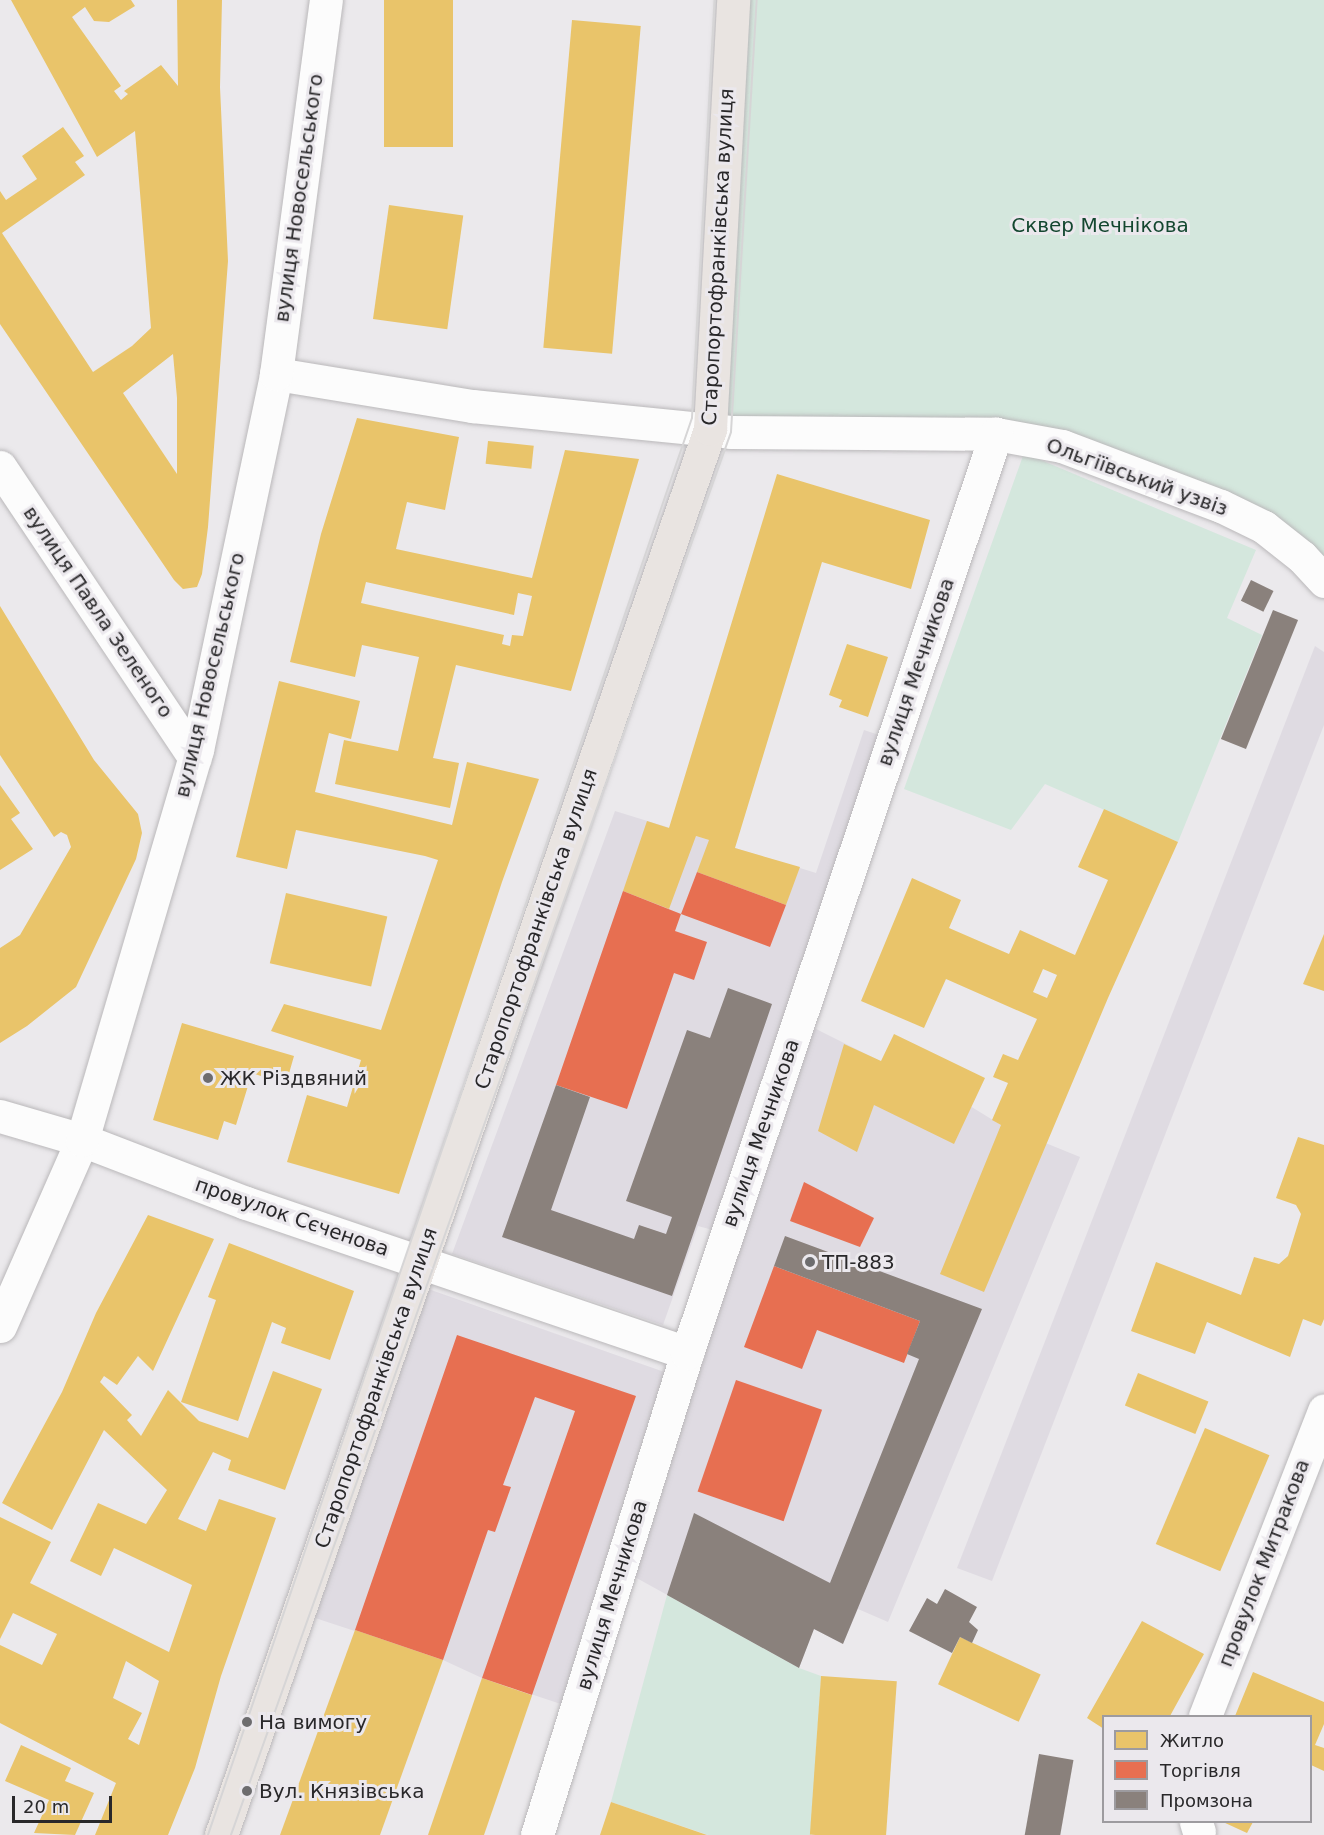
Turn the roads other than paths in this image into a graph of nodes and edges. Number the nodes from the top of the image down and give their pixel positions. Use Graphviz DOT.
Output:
graph roads {
  1 [pos="326,0"];
  2 [pos="733,0"];
  3 [pos="276,374"];
  4 [pos="710,429"];
  5 [pos="996,434"];
  6 [pos="0,467"];
  7 [pos="1324,581"];
  8 [pos="195,758"];
  9 [pos="0,1116"];
  10 [pos="82,1140"];
  11 [pos="420,1262"];
  12 [pos="0,1326"];
  13 [pos="687,1353"];
  14 [pos="1324,1410"];
  15 [pos="1205,1715"];
  16 [pos="221,1835"];
  17 [pos="537,1835"];
  1 -- 3 [label="street, вулиця Новосельського"];
  2 -- 4 [label="main road, Старопортофранківська вулиця"];
  3 -- 4 [label="street, Ольгіївський узвіз"];
  3 -- 8 [label="street, вулиця Новосельського"];
  4 -- 5 [label="street, Ольгіївський узвіз"];
  4 -- 11 [label="main road, Старопортофранківська вулиця"];
  5 -- 7 [label="street, Ольгіївський узвіз"];
  5 -- 13 [label="street, вулиця Мечникова"];
  6 -- 8 [label="street, вулиця Павла Зеленого"];
  8 -- 10 [label="street, вулиця Новосельського"];
  9 -- 10 [label="street, провулок Сєченова"];
  10 -- 11 [label="street, провулок Сєченова"];
  10 -- 12 [label="street, вулиця Новосельського"];
  11 -- 13 [label="street, провулок Сєченова"];
  11 -- 16 [label="main road, Старопортофранківська вулиця"];
  13 -- 17 [label="street, вулиця Мечникова"];
  14 -- 15 [label="street, провулок Митракова"];
}
